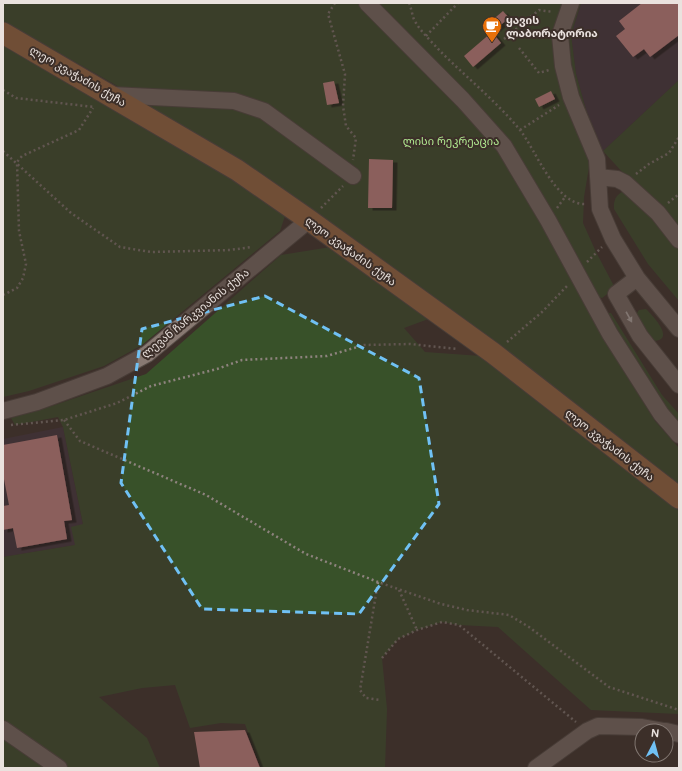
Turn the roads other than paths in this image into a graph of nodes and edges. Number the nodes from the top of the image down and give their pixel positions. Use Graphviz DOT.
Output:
graph roads {
  1 [pos="367,3"];
  2 [pos="569,8"];
  3 [pos="3,32"];
  4 [pos="112,95"];
  5 [pos="353,176"];
  6 [pos="598,177"];
  7 [pos="309,220"];
  8 [pos="679,240"];
  9 [pos="638,278"];
  10 [pos="616,294"];
  11 [pos="596,308"];
  12 [pos="679,329"];
  13 [pos="679,385"];
  14 [pos="3,411"];
  15 [pos="679,435"];
  16 [pos="679,498"];
  17 [pos="634,727"];
  18 [pos="3,729"];
  19 [pos="59,768"];
  20 [pos="536,768"];
  1 -- 11 [label="street"];
  2 -- 6 [label="street"];
  3 -- 4 [label="main road, ლეო კვაჭაძის ქუჩა"];
  4 -- 5 [label="street"];
  4 -- 7 [label="main road, ლეო კვაჭაძის ქუჩა"];
  6 -- 8 [label="street"];
  6 -- 9 [label="street"];
  7 -- 14 [label="street, ლევან ჩარკვიანის ქუჩა"];
  7 -- 16 [label="main road, ლეო კვაჭაძის ქუჩა"];
  9 -- 10 [label="street"];
  9 -- 12 [label="street"];
  10 -- 11 [label="street"];
  10 -- 13 [label="street, one-way"];
  11 -- 15 [label="street"];
  17 -- 20 [label="street"];
  18 -- 19 [label="street"];
}
